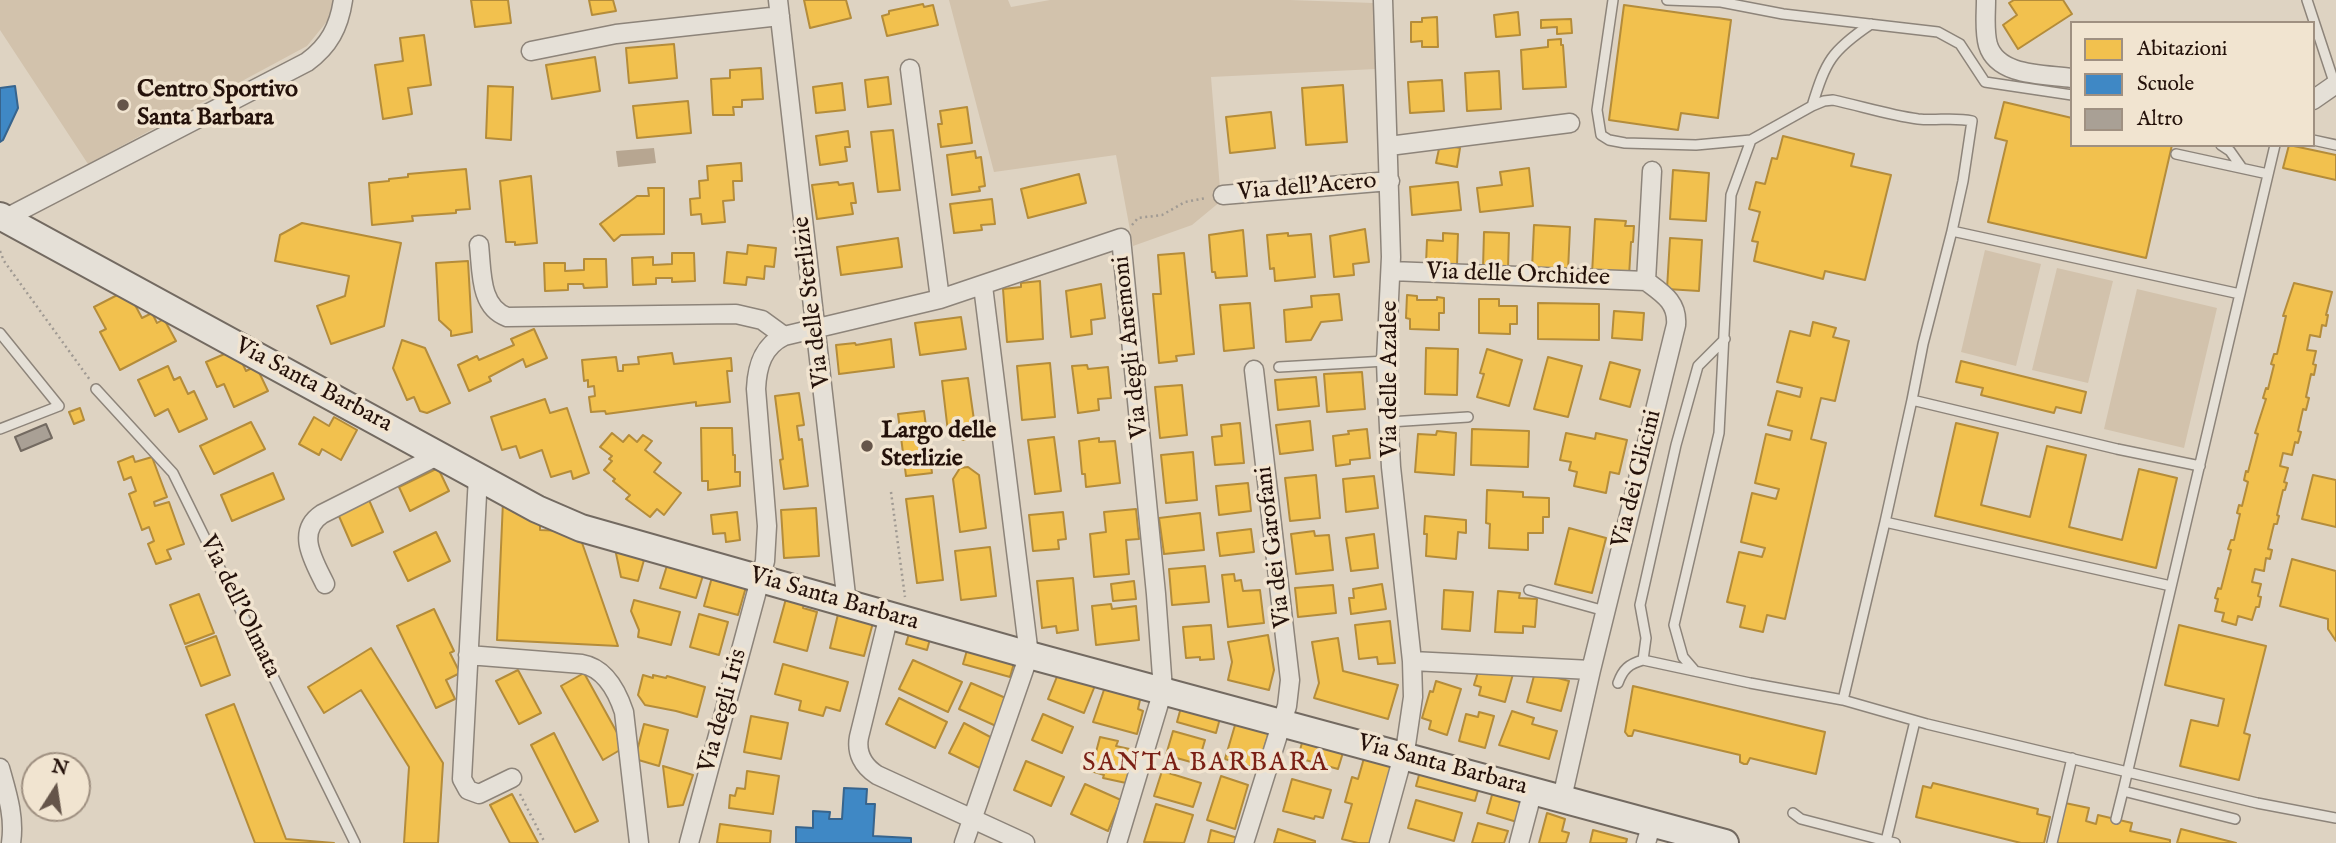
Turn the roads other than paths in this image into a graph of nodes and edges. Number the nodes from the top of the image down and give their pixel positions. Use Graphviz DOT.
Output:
graph roads {
  1 [pos="343,0"];
  2 [pos="1383,0"];
  3 [pos="1613,0"];
  4 [pos="1667,0"];
  5 [pos="1986,0"];
  6 [pos="2307,0"];
  7 [pos="779,8"];
  8 [pos="2314,21"];
  9 [pos="1871,24"];
  10 [pos="2315,24"];
  11 [pos="531,51"];
  12 [pos="910,69"];
  13 [pos="2070,78"];
  14 [pos="2335,84"];
  15 [pos="2070,96"];
  16 [pos="2315,99"];
  17 [pos="1812,106"];
  18 [pos="1570,123"];
  19 [pos="1751,140"];
  20 [pos="2315,140"];
  21 [pos="2336,145"];
  22 [pos="1389,146"];
  23 [pos="2224,147"];
  24 [pos="2275,147"];
  25 [pos="2176,154"];
  26 [pos="2242,168"];
  27 [pos="1653,171"];
  28 [pos="2268,174"];
  29 [pos="1390,181"];
  30 [pos="1223,195"];
  31 [pos="2,218"];
  32 [pos="1952,231"];
  33 [pos="479,245"];
  34 [pos="1391,271"];
  35 [pos="1646,281"];
  36 [pos="983,286"];
  37 [pos="2240,294"];
  38 [pos="940,299"];
  39 [pos="816,330"];
  40 [pos="1,336"];
  41 [pos="784,336"];
  42 [pos="1725,339"];
  43 [pos="1386,361"];
  44 [pos="1279,368"];
  45 [pos="1254,370"];
  46 [pos="96,389"];
  47 [pos="1912,400"];
  48 [pos="1468,417"];
  49 [pos="1389,422"];
  50 [pos="0,429"];
  51 [pos="439,455"];
  52 [pos="2200,466"];
  53 [pos="478,476"];
  54 [pos="1885,522"];
  55 [pos="760,579"];
  56 [pos="325,584"];
  57 [pos="2171,586"];
  58 [pos="1529,590"];
  59 [pos="847,604"];
  60 [pos="1605,611"];
  61 [pos="899,618"];
  62 [pos="1029,654"];
  63 [pos="468,655"];
  64 [pos="1643,660"];
  65 [pos="1412,661"];
  66 [pos="1591,670"];
  67 [pos="1695,671"];
  68 [pos="1618,683"];
  69 [pos="1163,690"];
  70 [pos="1843,701"];
  71 [pos="1915,720"];
  72 [pos="1281,724"];
  73 [pos="1403,756"];
  74 [pos="2072,758"];
  75 [pos="0,768"];
  76 [pos="2127,771"];
  77 [pos="512,778"];
  78 [pos="1533,790"];
  79 [pos="2123,791"];
  80 [pos="1562,798"];
  81 [pos="1793,813"];
  82 [pos="2336,818"];
  83 [pos="972,819"];
  84 [pos="2116,819"];
  85 [pos="2235,819"];
  86 [pos="1649,833"];
  87 [pos="13,842"];
  88 [pos="1890,842"];
  89 [pos="355,843"];
  90 [pos="639,843"];
  91 [pos="689,843"];
  92 [pos="964,843"];
  93 [pos="1025,843"];
  94 [pos="1117,843"];
  95 [pos="1244,843"];
  96 [pos="1379,843"];
  97 [pos="1519,843"];
  98 [pos="1725,843"];
  99 [pos="2052,843"];
  1 -- 31 [label="street"];
  2 -- 22 [label="street, Via delle Azalee"];
  3 -- 19 [label="lane"];
  4 -- 9 [label="lane"];
  5 -- 13 [label="street"];
  6 -- 8 [label="lane"];
  7 -- 11 [label="street"];
  7 -- 39 [label="street, Via delle Sterlizie"];
  9 -- 15 [label="lane"];
  9 -- 17 [label="lane"];
  10 -- 14 [label="lane"];
  12 -- 38 [label="street"];
  14 -- 16 [label="street"];
  17 -- 19 [label="lane"];
  17 -- 32 [label="lane"];
  18 -- 22 [label="street"];
  19 -- 42 [label="lane"];
  20 -- 21 [label="lane"];
  22 -- 29 [label="street, Via delle Azalee"];
  23 -- 26 [label="lane"];
  24 -- 28 [label="lane"];
  25 -- 26 [label="lane"];
  26 -- 28 [label="lane"];
  27 -- 35 [label="street"];
  28 -- 37 [label="lane"];
  29 -- 30 [label="street, Via dell'Acero"];
  29 -- 34 [label="street, Via delle Azalee"];
  31 -- 51 [label="street, Via Santa Barbara"];
  32 -- 37 [label="lane"];
  32 -- 47 [label="lane"];
  33 -- 41 [label="street"];
  34 -- 35 [label="street, Via delle Orchidee"];
  34 -- 43 [label="street, Via delle Azalee"];
  35 -- 60 [label="street, Via dei Glicini"];
  36 -- 38 [label="street, Via degli Anemoni"];
  36 -- 62 [label="street"];
  36 -- 69 [label="street, Via degli Anemoni"];
  37 -- 52 [label="lane"];
  38 -- 39 [label="street, Via degli Anemoni"];
  39 -- 41 [label="street, Via degli Anemoni"];
  39 -- 59 [label="street, Via delle Sterlizie"];
  40 -- 50 [label="lane"];
  41 -- 55 [label="street, Via degli Iris"];
  42 -- 64 [label="lane"];
  42 -- 67 [label="lane"];
  43 -- 44 [label="lane"];
  43 -- 49 [label="street, Via delle Azalee"];
  45 -- 72 [label="street, Via dei Garofani"];
  46 -- 89 [label="lane, Via dell'Olmata"];
  47 -- 52 [label="lane"];
  47 -- 54 [label="lane"];
  48 -- 49 [label="lane"];
  49 -- 65 [label="street, Via delle Azalee"];
  51 -- 53 [label="street, Via Santa Barbara"];
  51 -- 56 [label="street"];
  52 -- 57 [label="lane"];
  53 -- 55 [label="street, Via Santa Barbara"];
  53 -- 63 [label="street"];
  54 -- 57 [label="lane"];
  54 -- 70 [label="lane"];
  55 -- 59 [label="street, Via Santa Barbara"];
  55 -- 91 [label="street, Via degli Iris"];
  57 -- 76 [label="lane"];
  58 -- 60 [label="lane"];
  59 -- 61 [label="street, Via Santa Barbara"];
  60 -- 66 [label="street, Via dei Glicini"];
  61 -- 62 [label="street, Via Santa Barbara"];
  61 -- 83 [label="street"];
  62 -- 69 [label="street, Via Santa Barbara"];
  62 -- 83 [label="street"];
  63 -- 77 [label="street"];
  63 -- 90 [label="street"];
  64 -- 67 [label="lane"];
  64 -- 68 [label="lane"];
  65 -- 66 [label="street"];
  65 -- 73 [label="street, Via delle Azalee"];
  66 -- 80 [label="street, Via dei Glicini"];
  67 -- 70 [label="lane"];
  69 -- 72 [label="street, Via Santa Barbara"];
  69 -- 94 [label="street"];
  70 -- 71 [label="lane"];
  71 -- 74 [label="lane"];
  71 -- 88 [label="lane"];
  72 -- 73 [label="street, Via Santa Barbara"];
  72 -- 95 [label="street, Via dei Garofani"];
  73 -- 78 [label="street, Via Santa Barbara"];
  73 -- 96 [label="street, Via delle Azalee"];
  74 -- 76 [label="lane"];
  74 -- 99 [label="lane"];
  75 -- 87 [label="street"];
  76 -- 79 [label="lane"];
  76 -- 82 [label="lane"];
  78 -- 80 [label="street, Via Santa Barbara"];
  78 -- 97 [label="street"];
  79 -- 84 [label="lane"];
  79 -- 85 [label="lane"];
  80 -- 86 [label="street, Via Santa Barbara"];
  81 -- 88 [label="lane"];
  83 -- 92 [label="street"];
  83 -- 93 [label="street"];
  86 -- 98 [label="street, Via Santa Barbara"];
}
